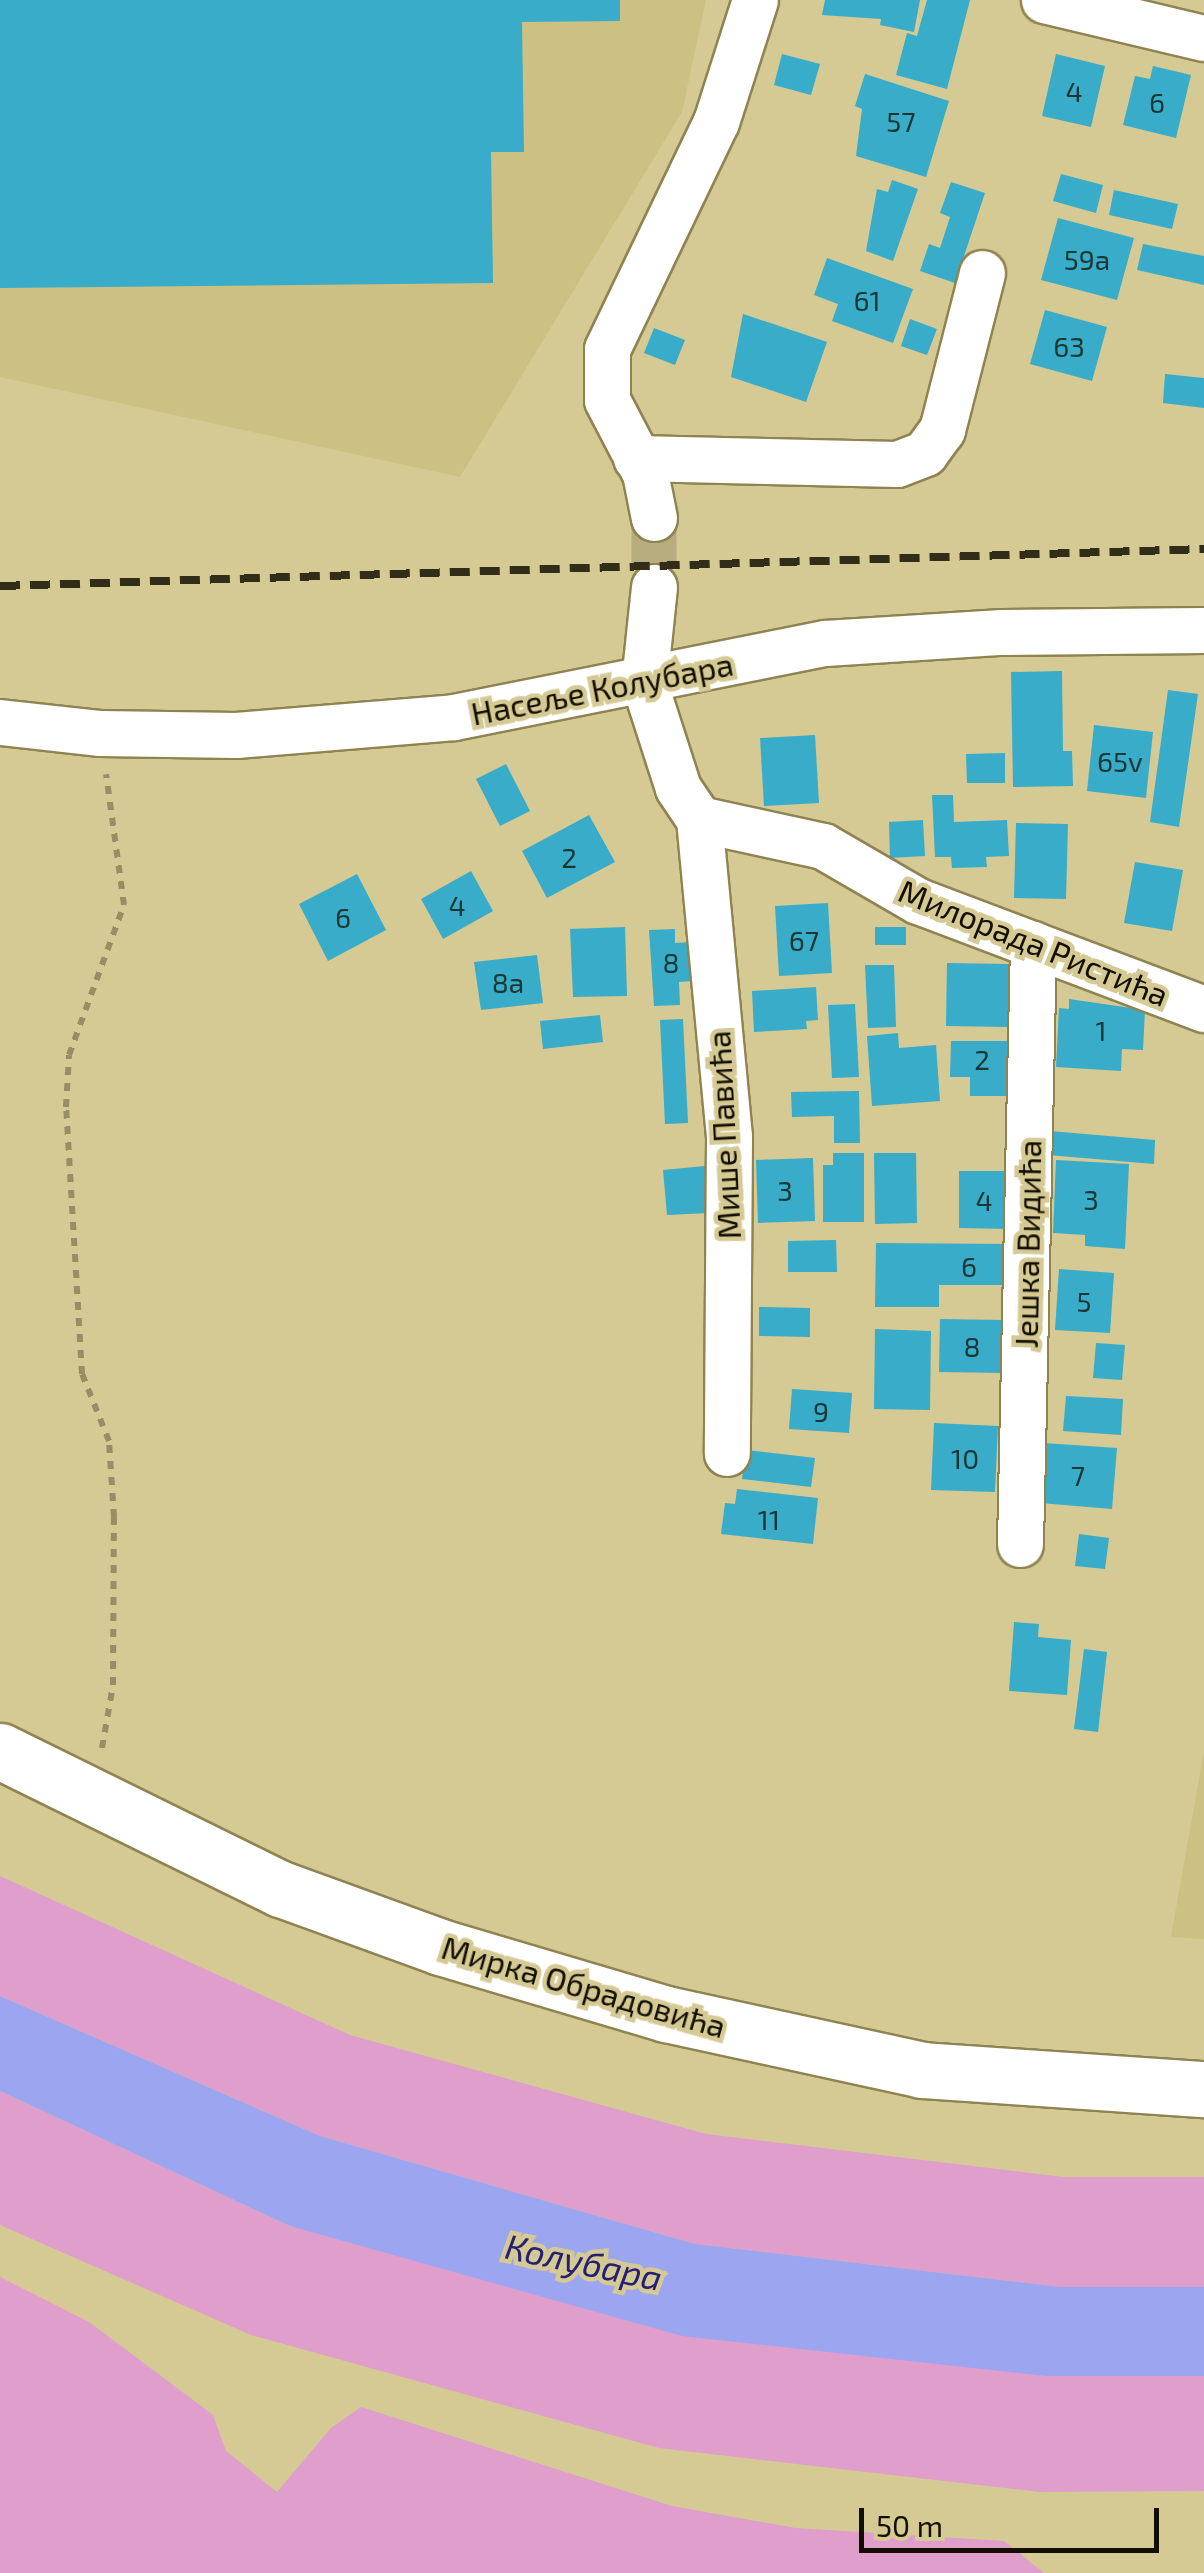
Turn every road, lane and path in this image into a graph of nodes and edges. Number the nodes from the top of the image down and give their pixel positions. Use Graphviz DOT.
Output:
graph roads {
  1 [pos="755,0"];
  2 [pos="1044,0"];
  3 [pos="1204,38"];
  4 [pos="982,273"];
  5 [pos="636,458"];
  6 [pos="654,518"];
  7 [pos="654,588"];
  8 [pos="1204,630"];
  9 [pos="644,682"];
  10 [pos="0,722"];
  11 [pos="100,733"];
  12 [pos="700,819"];
  13 [pos="1033,944"];
  14 [pos="1204,1009"];
  15 [pos="727,1453"];
  16 [pos="1020,1544"];
  17 [pos="0,1751"];
  18 [pos="94,1796"];
  19 [pos="1204,2089"];
  1 -- 5 [label="street"];
  2 -- 3 [label="street"];
  4 -- 5 [label="street"];
  5 -- 6 [label="street"];
  7 -- 9 [label="street"];
  8 -- 9 [label="street, Насеље Колубара"];
  9 -- 11 [label="street, Насеље Колубара"];
  9 -- 12 [label="street"];
  10 -- 11 [label="street, Насеље Колубара"];
  11 -- 18 [label="path"];
  12 -- 13 [label="street, Милорада Ристића"];
  12 -- 15 [label="street, Мише Павића"];
  13 -- 14 [label="street, Милорада Ристића"];
  13 -- 16 [label="street, Јешка Видића"];
  17 -- 18 [label="street, Мирка Обрадовића"];
  18 -- 19 [label="street, Мирка Обрадовића"];
}
